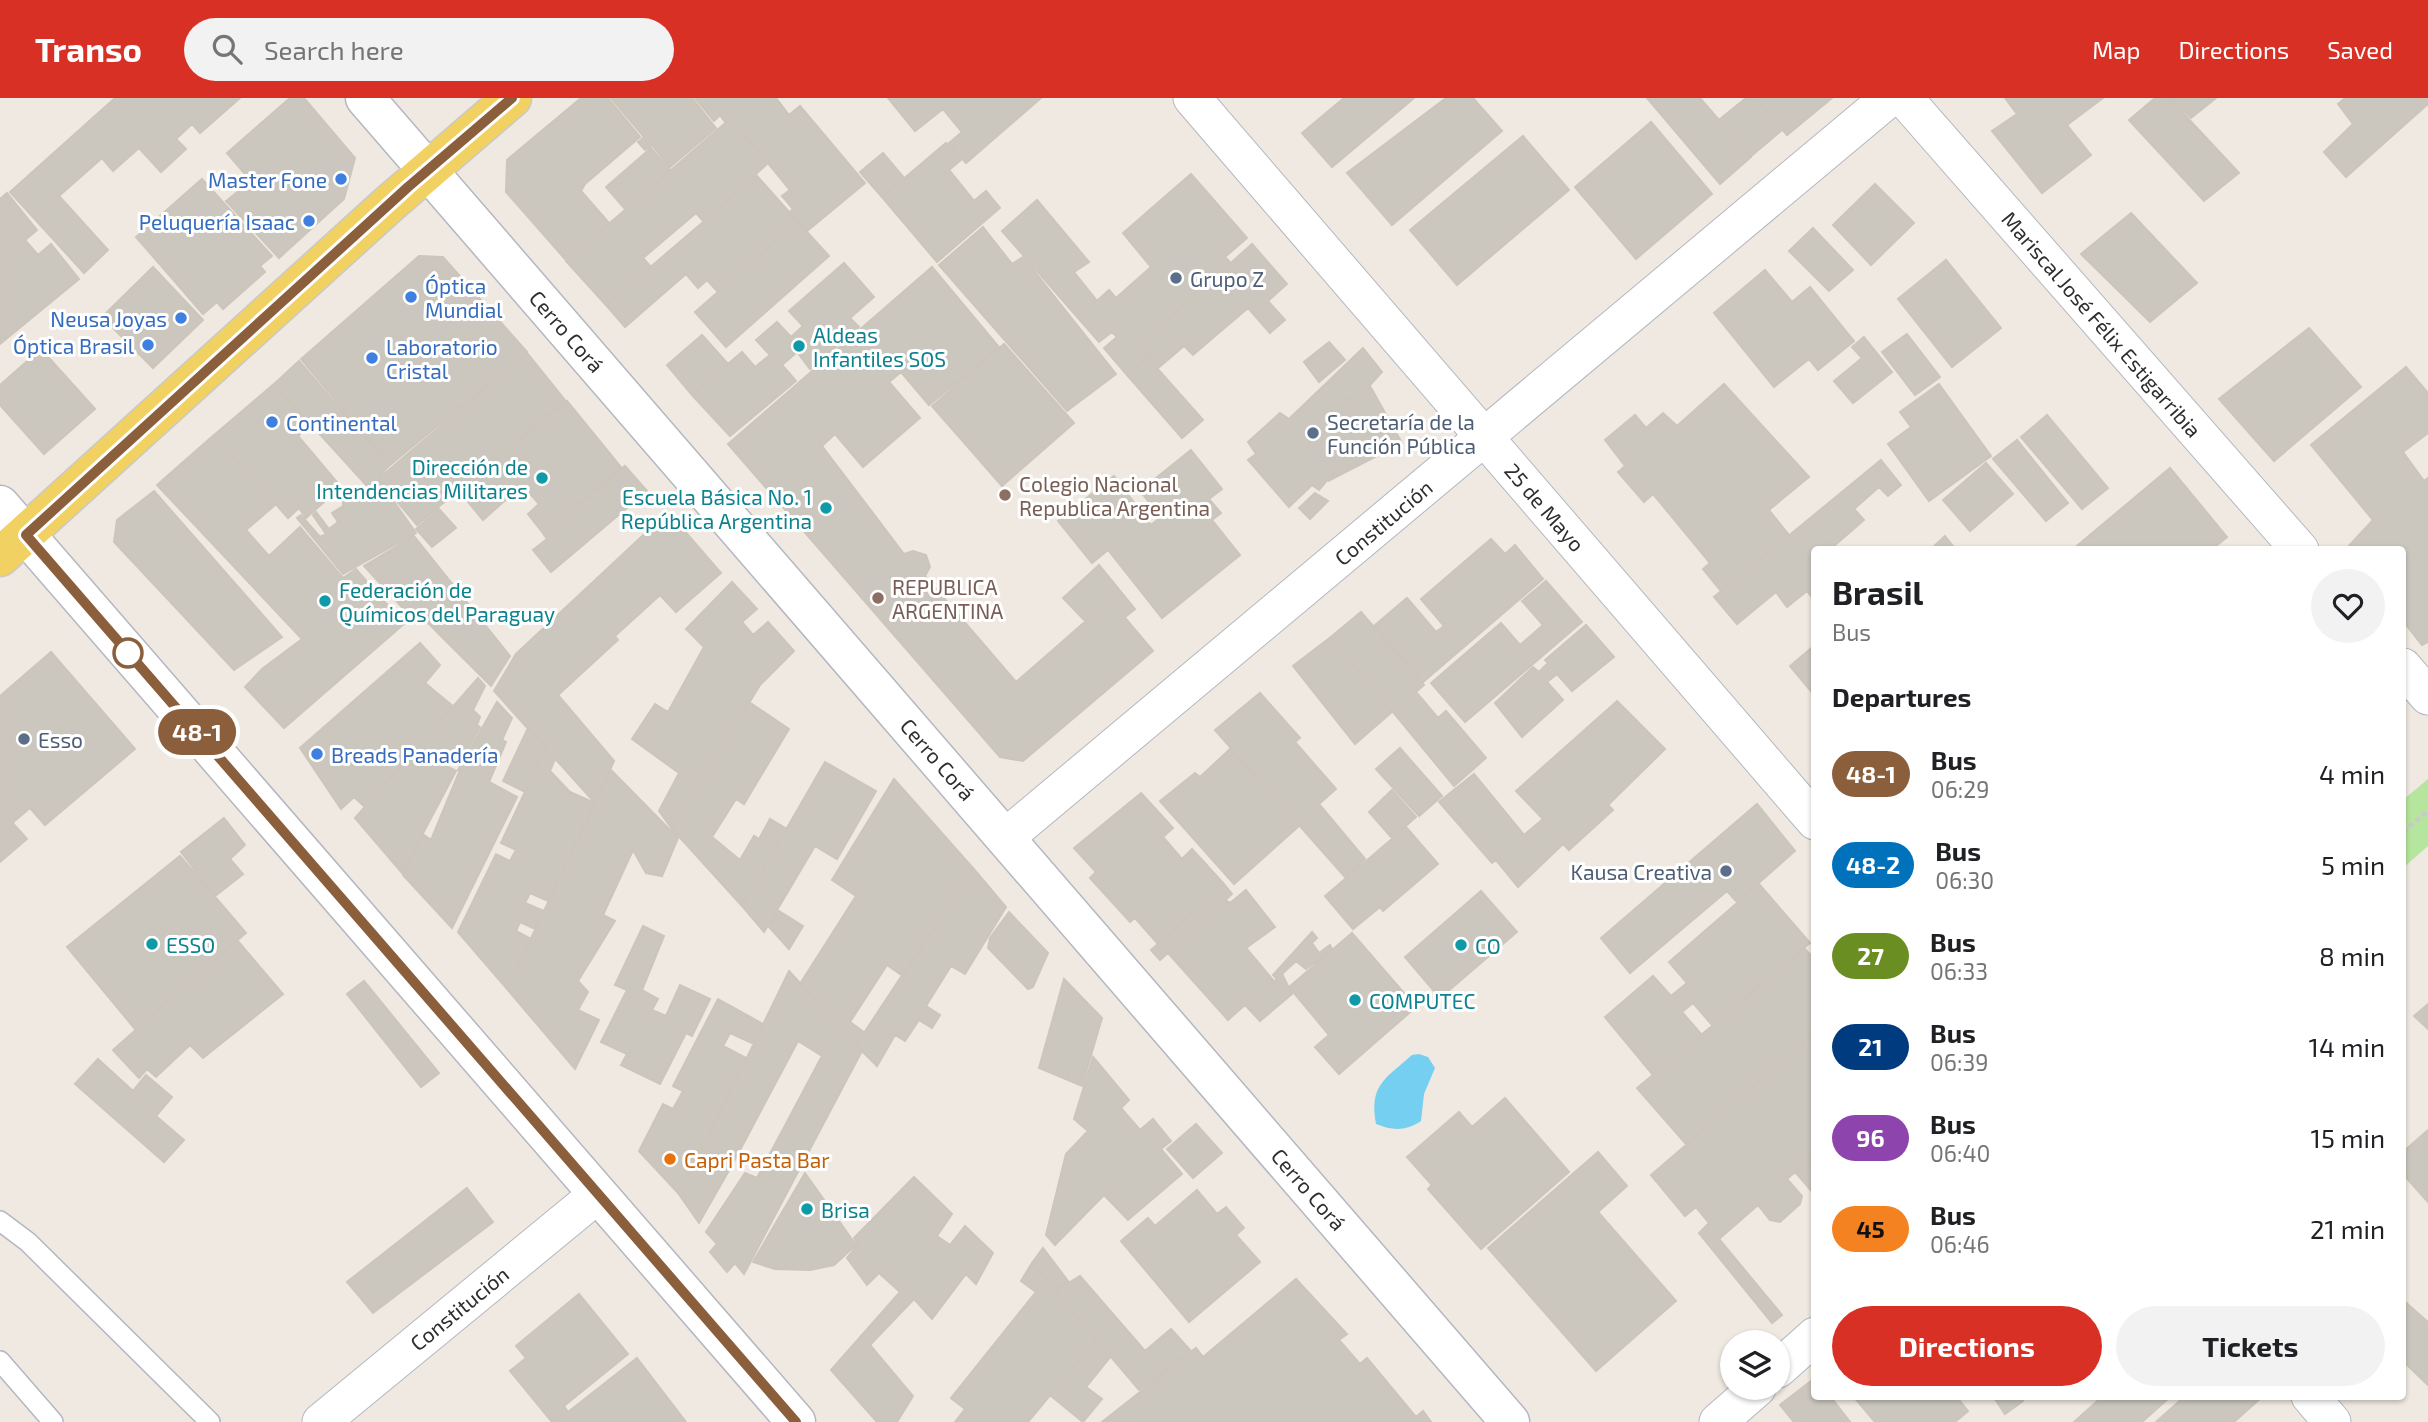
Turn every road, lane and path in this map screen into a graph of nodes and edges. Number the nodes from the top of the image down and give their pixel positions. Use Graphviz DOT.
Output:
graph roads {
  1 [pos="365,98"];
  2 [pos="512,98"];
  3 [pos="1192,98"];
  4 [pos="1889,98"];
  5 [pos="1904,98"];
  6 [pos="428,170"];
  7 [pos="1484,437"];
  8 [pos="0,505"];
  9 [pos="13,546"];
  10 [pos="2296,546"];
  11 [pos="2406,670"];
  12 [pos="2428,696"];
  13 [pos="2428,810"];
  14 [pos="1811,816"];
  15 [pos="2406,829"];
  16 [pos="1006,837"];
  17 [pos="598,1194"];
  18 [pos="0,1221"];
  19 [pos="1811,1340"];
  20 [pos="1790,1358"];
  21 [pos="0,1361"];
  22 [pos="1743,1400"];
  23 [pos="2313,1400"];
  24 [pos="52,1422"];
  25 [pos="210,1422"];
  26 [pos="321,1422"];
  27 [pos="796,1422"];
  28 [pos="1510,1422"];
  29 [pos="1718,1422"];
  30 [pos="2332,1422"];
  1 -- 6 [label="street, Cerro Corá"];
  2 -- 6 [label="main road"];
  3 -- 7 [label="street, 25 de Mayo"];
  4 -- 7 [label="street, Constitución"];
  5 -- 10 [label="street, Mariscal José Félix Estigarribia"];
  6 -- 9 [label="main road"];
  6 -- 16 [label="street, Cerro Corá"];
  7 -- 14 [label="street, 25 de Mayo"];
  7 -- 16 [label="street, Constitución"];
  8 -- 9 [label="street"];
  9 -- 17 [label="street"];
  11 -- 12 [label="street"];
  13 -- 15 [label="path"];
  16 -- 28 [label="street, Cerro Corá"];
  17 -- 26 [label="street, Constitución"];
  17 -- 27 [label="street"];
  18 -- 25 [label="lane"];
  19 -- 20 [label="street"];
  21 -- 24 [label="lane"];
  22 -- 29 [label="street"];
  23 -- 30 [label="street"];
}
